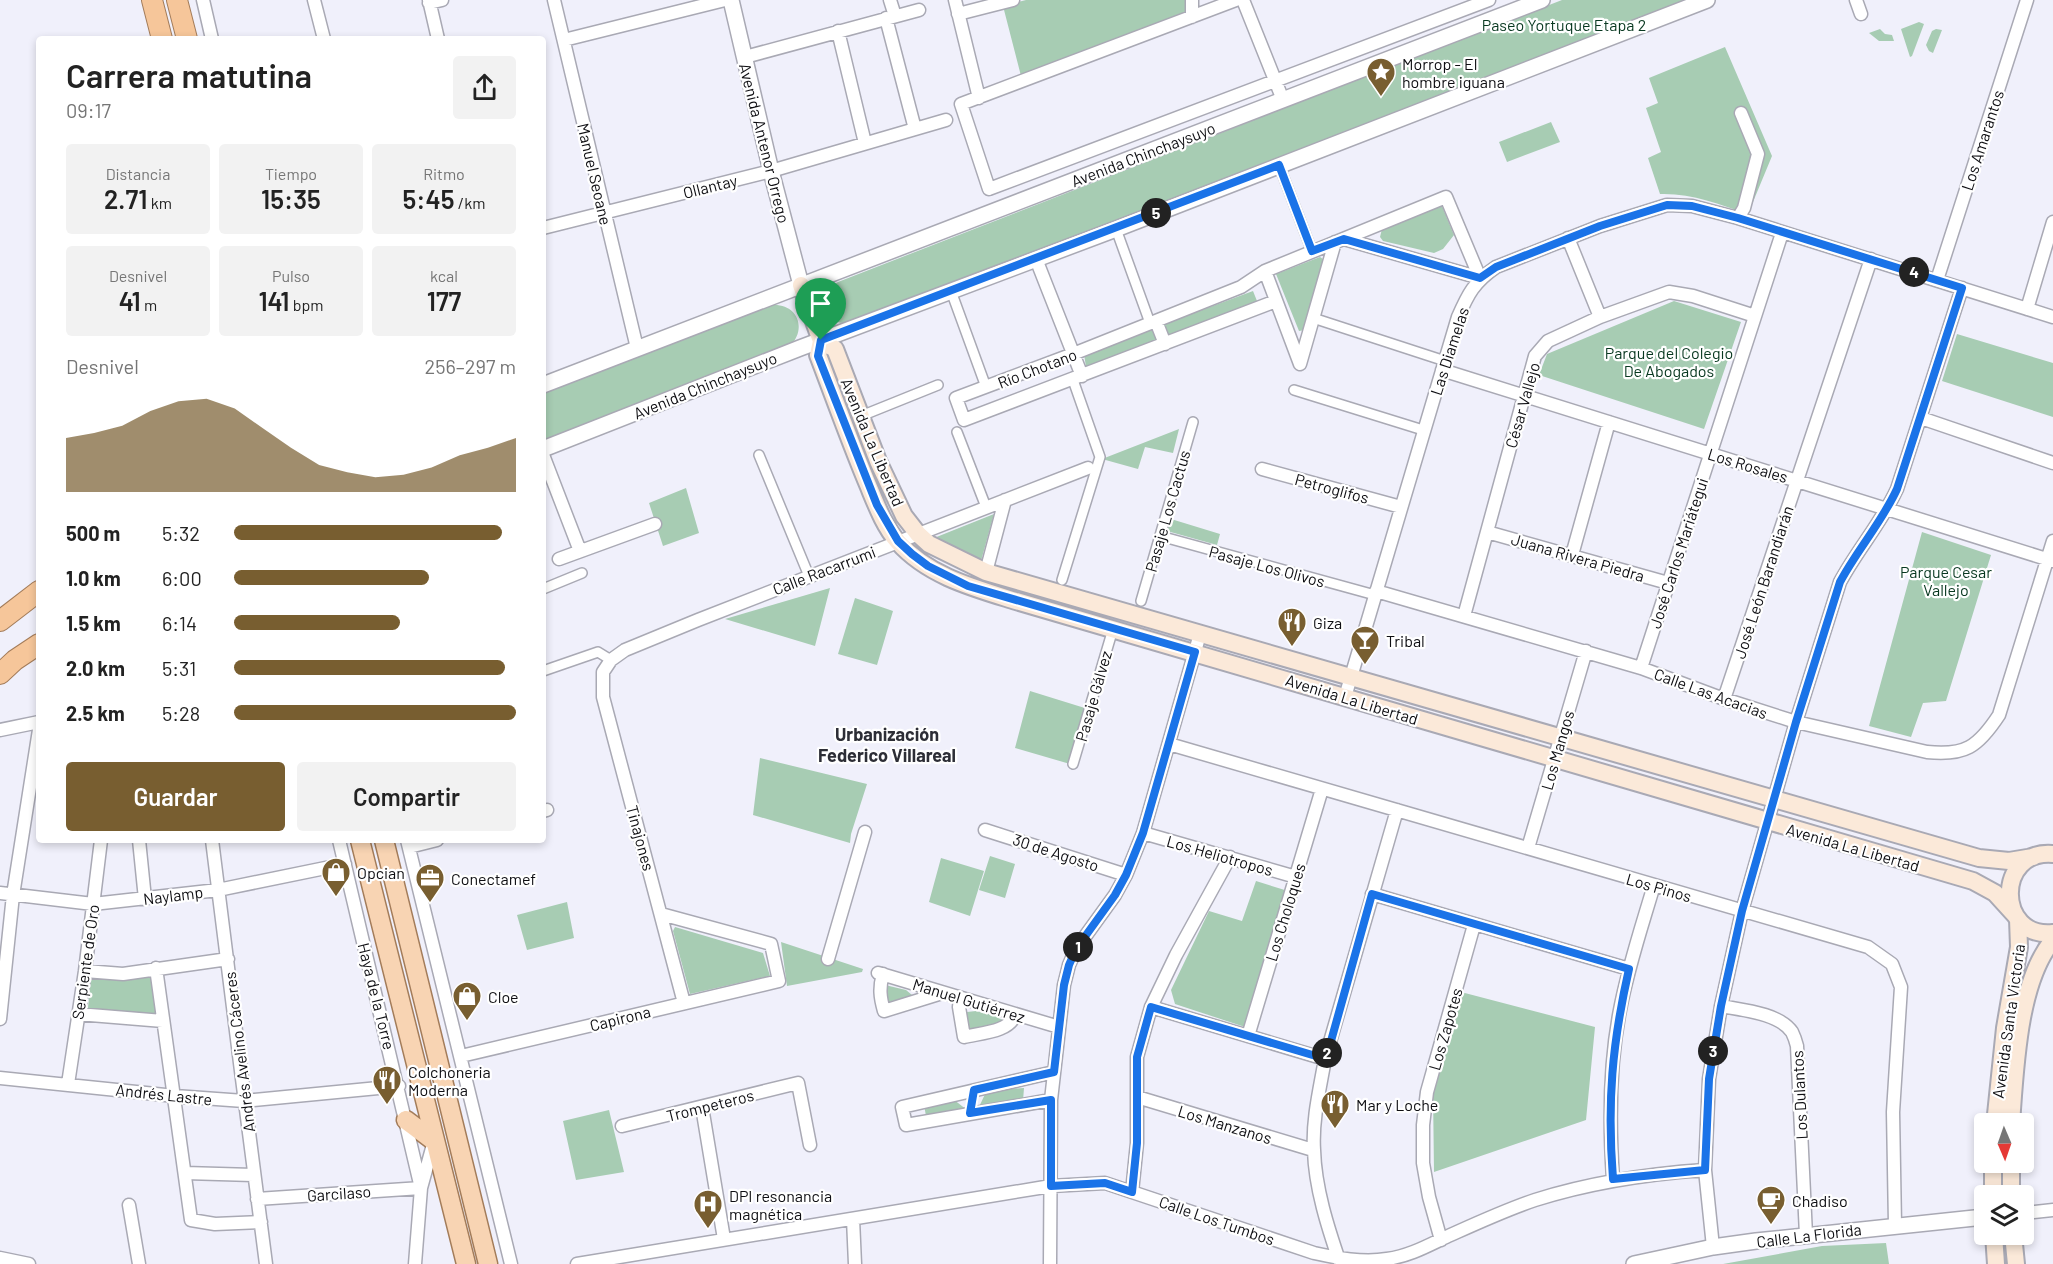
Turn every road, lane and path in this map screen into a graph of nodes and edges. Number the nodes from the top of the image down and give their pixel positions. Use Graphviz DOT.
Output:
graph roads {
  1 [pos="152,0"];
  2 [pos="177,0"];
  3 [pos="203,0"];
  4 [pos="314,0"];
  5 [pos="442,0"];
  6 [pos="554,0"];
  7 [pos="725,0"];
  8 [pos="731,0"];
  9 [pos="890,0"];
  10 [pos="955,0"];
  11 [pos="1013,0"];
  12 [pos="1192,0"];
  13 [pos="1236,0"];
  14 [pos="1244,0"];
  15 [pos="1489,0"];
  16 [pos="1542,0"];
  17 [pos="1707,0"];
  18 [pos="1856,0"];
  19 [pos="2026,0"];
  20 [pos="429,2"];
  21 [pos="919,10"];
  22 [pos="958,14"];
  23 [pos="1861,14"];
  24 [pos="890,17"];
  25 [pos="1192,17"];
  26 [pos="838,31"];
  27 [pos="161,36"];
  28 [pos="186,36"];
  29 [pos="211,36"];
  30 [pos="323,36"];
  31 [pos="437,36"];
  32 [pos="564,40"];
  33 [pos="744,57"];
  34 [pos="1276,81"];
  35 [pos="979,98"];
  36 [pos="1283,100"];
  37 [pos="1741,113"];
  38 [pos="946,120"];
  39 [pos="915,129"];
  40 [pos="865,143"];
  41 [pos="1279,165"];
  42 [pos="771,171"];
  43 [pos="604,212"];
  44 [pos="1738,218"];
  45 [pos="2052,226"];
  46 [pos="546,227"];
  47 [pos="1116,229"];
  48 [pos="1782,233"];
  49 [pos="1568,238"];
  50 [pos="1339,240"];
  51 [pos="1312,251"];
  52 [pos="1036,259"];
  53 [pos="1870,259"];
  54 [pos="1265,271"];
  55 [pos="1480,278"];
  56 [pos="1937,280"];
  57 [pos="1962,288"];
  58 [pos="803,290"];
  59 [pos="951,291"];
  60 [pos="1276,301"];
  61 [pos="2027,309"];
  62 [pos="1755,316"];
  63 [pos="1600,317"];
  64 [pos="2053,317"];
  65 [pos="1313,318"];
  66 [pos="1154,322"];
  67 [pos="819,335"];
  68 [pos="1165,344"];
  69 [pos="637,348"];
  70 [pos="1073,354"];
  71 [pos="1444,365"];
  72 [pos="1077,378"];
  73 [pos="546,384"];
  74 [pos="938,386"];
  75 [pos="986,387"];
  76 [pos="1294,390"];
  77 [pos="1525,396"];
  78 [pos="861,416"];
  79 [pos="1921,418"];
  80 [pos="1193,422"];
  81 [pos="1609,422"];
  82 [pos="1424,430"];
  83 [pos="957,432"];
  84 [pos="546,448"];
  85 [pos="1710,454"];
  86 [pos="759,455"];
  87 [pos="878,461"];
  88 [pos="546,463"];
  89 [pos="2053,463"];
  90 [pos="861,467"];
  91 [pos="1088,468"];
  92 [pos="1262,469"];
  93 [pos="1797,481"];
  94 [pos="1005,500"];
  95 [pos="986,507"];
  96 [pos="1401,507"];
  97 [pos="1888,509"];
  98 [pos="655,524"];
  99 [pos="1487,532"];
  100 [pos="918,534"];
  101 [pos="1160,536"];
  102 [pos="898,541"];
  103 [pos="2053,542"];
  104 [pos="580,551"];
  105 [pos="1572,555"];
  106 [pos="559,559"];
  107 [pos="2050,560"];
  108 [pos="986,572"];
  109 [pos="582,573"];
  110 [pos="808,576"];
  111 [pos="1062,580"];
  112 [pos="1022,583"];
  113 [pos="1668,583"];
  114 [pos="546,588"];
  115 [pos="36,593"];
  116 [pos="1375,593"];
  117 [pos="1141,600"];
  118 [pos="1016,601"];
  119 [pos="1464,616"];
  120 [pos="0,621"];
  121 [pos="1113,629"];
  122 [pos="1200,634"];
  123 [pos="36,646"];
  124 [pos="1586,651"];
  125 [pos="1195,652"];
  126 [pos="611,660"];
  127 [pos="1641,668"];
  128 [pos="546,669"];
  129 [pos="603,672"];
  130 [pos="0,674"];
  131 [pos="1350,678"];
  132 [pos="1345,697"];
  133 [pos="1724,699"];
  134 [pos="1796,722"];
  135 [pos="36,723"];
  136 [pos="0,730"];
  137 [pos="1560,738"];
  138 [pos="1168,744"];
  139 [pos="36,745"];
  140 [pos="1554,760"];
  141 [pos="1073,764"];
  142 [pos="1322,789"];
  143 [pos="1774,799"];
  144 [pos="1397,810"];
  145 [pos="1768,823"];
  146 [pos="985,830"];
  147 [pos="865,832"];
  148 [pos="1143,833"];
  149 [pos="2053,840"];
  150 [pos="101,843"];
  151 [pos="139,843"];
  152 [pos="212,843"];
  153 [pos="340,843"];
  154 [pos="361,843"];
  155 [pos="385,843"];
  156 [pos="408,844"];
  157 [pos="1528,848"];
  158 [pos="2042,855"];
  159 [pos="1230,857"];
  160 [pos="345,864"];
  161 [pos="1126,875"];
  162 [pos="1296,877"];
  163 [pos="1654,885"];
  164 [pos="218,890"];
  165 [pos="6,894"];
  166 [pos="1372,894"];
  167 [pos="145,899"];
  168 [pos="93,904"];
  169 [pos="1742,911"];
  170 [pos="661,914"];
  171 [pos="2016,917"];
  172 [pos="1474,925"];
  173 [pos="2053,933"];
  174 [pos="2053,940"];
  175 [pos="228,959"];
  176 [pos="828,959"];
  177 [pos="156,969"];
  178 [pos="1629,969"];
  179 [pos="85,971"];
  180 [pos="943,992"];
  181 [pos="960,998"];
  182 [pos="684,1003"];
  183 [pos="1721,1006"];
  184 [pos="1151,1007"];
  185 [pos="78,1014"];
  186 [pos="1015,1014"];
  187 [pos="0,1018"];
  188 [pos="163,1021"];
  189 [pos="1059,1027"];
  190 [pos="1248,1036"];
  191 [pos="461,1056"];
  192 [pos="1326,1059"];
  193 [pos="1054,1072"];
  194 [pos="0,1078"];
  195 [pos="68,1084"];
  196 [pos="399,1086"];
  197 [pos="974,1090"];
  198 [pos="175,1096"];
  199 [pos="1137,1098"];
  200 [pos="1051,1100"];
  201 [pos="244,1101"];
  202 [pos="702,1107"];
  203 [pos="970,1113"];
  204 [pos="1996,1113"];
  205 [pos="2013,1113"];
  206 [pos="406,1120"];
  207 [pos="622,1126"];
  208 [pos="434,1141"];
  209 [pos="810,1145"];
  210 [pos="1314,1150"];
  211 [pos="1705,1170"];
  212 [pos="185,1173"];
  213 [pos="253,1175"];
  214 [pos="1613,1179"];
  215 [pos="1051,1186"];
  216 [pos="421,1188"];
  217 [pos="1132,1192"];
  218 [pos="257,1199"];
  219 [pos="129,1205"];
  220 [pos="2053,1210"];
  221 [pos="2034,1212"];
  222 [pos="1974,1218"];
  223 [pos="853,1219"];
  224 [pos="261,1221"];
  225 [pos="1895,1225"];
  226 [pos="1806,1235"];
  227 [pos="724,1239"];
  228 [pos="1441,1239"];
  229 [pos="1995,1245"];
  230 [pos="2014,1245"];
  231 [pos="1713,1247"];
  232 [pos="0,1258"];
  233 [pos="1339,1261"];
  234 [pos="29,1264"];
  235 [pos="139,1264"];
  236 [pos="267,1264"];
  237 [pos="415,1264"];
  238 [pos="466,1264"];
  239 [pos="488,1264"];
  240 [pos="511,1264"];
  241 [pos="577,1264"];
  242 [pos="855,1264"];
  243 [pos="1050,1264"];
  244 [pos="1634,1264"];
  245 [pos="1996,1264"];
  246 [pos="2016,1264"];
  1 -- 27 [label="highway"];
  2 -- 28 [label="highway"];
  3 -- 29 [label="street"];
  4 -- 30 [label="street"];
  5 -- 20 [label="street"];
  6 -- 32 [label="street, Manuel Seoane"];
  7 -- 32 [label="street"];
  8 -- 33 [label="street, Avenida Antenor Orrego"];
  9 -- 24 [label="street"];
  10 -- 22 [label="street"];
  11 -- 22 [label="street"];
  12 -- 25 [label="street"];
  13 -- 25 [label="street"];
  14 -- 34 [label="street"];
  15 -- 34 [label="street"];
  16 -- 36 [label="street, Avenida Chinchaysuyo"];
  17 -- 41 [label="street, Avenida Chinchaysuyo"];
  18 -- 23 [label="street"];
  19 -- 56 [label="street, Los Amarantos"];
  20 -- 31 [label="street"];
  21 -- 24 [label="street"];
  22 -- 35 [label="street"];
  24 -- 26 [label="street"];
  24 -- 39 [label="street"];
  25 -- 35 [label="street"];
  26 -- 33 [label="street"];
  26 -- 40 [label="street"];
  32 -- 43 [label="street, Manuel Seoane"];
  33 -- 42 [label="street, Avenida Antenor Orrego"];
  34 -- 35 [label="street"];
  34 -- 36 [label="street"];
  36 -- 58 [label="street, Avenida Chinchaysuyo"];
  37 -- 44 [label="street"];
  38 -- 39 [label="street, Ollantay"];
  39 -- 40 [label="street, Ollantay"];
  40 -- 42 [label="street, Ollantay"];
  41 -- 47 [label="street, Avenida Chinchaysuyo"];
  41 -- 51 [label="street"];
  42 -- 43 [label="street, Ollantay"];
  42 -- 58 [label="street, Avenida Antenor Orrego"];
  43 -- 46 [label="street, Ollantay"];
  43 -- 69 [label="street, Manuel Seoane"];
  44 -- 48 [label="street, Las Diamelas"];
  44 -- 49 [label="street, Las Diamelas"];
  45 -- 61 [label="street"];
  47 -- 52 [label="street, Avenida Chinchaysuyo"];
  47 -- 66 [label="street"];
  48 -- 53 [label="street, Las Diamelas"];
  48 -- 62 [label="street, José Carlos Mariátegui"];
  49 -- 55 [label="street, Las Diamelas"];
  49 -- 63 [label="street"];
  50 -- 51 [label="street, Río Chotano"];
  50 -- 55 [label="street"];
  50 -- 55 [label="street, Río Chotano"];
  50 -- 65 [label="street"];
  51 -- 54 [label="street, Río Chotano"];
  52 -- 59 [label="street, Avenida Chinchaysuyo"];
  52 -- 70 [label="street"];
  53 -- 56 [label="street, Las Diamelas"];
  53 -- 93 [label="street, José León Barandiarán"];
  54 -- 60 [label="street"];
  54 -- 66 [label="street, Río Chotano"];
  55 -- 71 [label="street, Las Diamelas"];
  56 -- 57 [label="street, Las Diamelas"];
  57 -- 61 [label="street, Las Diamelas"];
  57 -- 79 [label="street"];
  58 -- 67 [label="main road, Avenida La Libertad"];
  58 -- 69 [label="street, Avenida Chinchaysuyo"];
  59 -- 67 [label="street, Avenida Chinchaysuyo"];
  59 -- 75 [label="street"];
  60 -- 65 [label="street"];
  60 -- 68 [label="street, Río Chotano"];
  61 -- 64 [label="street, Las Diamelas"];
  62 -- 63 [label="street, César Vallejo"];
  62 -- 85 [label="street, José Carlos Mariátegui"];
  63 -- 77 [label="street, César Vallejo"];
  65 -- 71 [label="street"];
  66 -- 68 [label="street"];
  66 -- 70 [label="street, Río Chotano"];
  67 -- 78 [label="main road, Avenida La Libertad"];
  67 -- 84 [label="street, Avenida Chinchaysuyo"];
  67 -- 90 [label="main road, Avenida La Libertad"];
  68 -- 72 [label="street, Río Chotano"];
  69 -- 73 [label="street, Avenida Chinchaysuyo"];
  70 -- 72 [label="street"];
  70 -- 75 [label="street, Río Chotano"];
  71 -- 77 [label="street, Los Rosales"];
  71 -- 82 [label="street, Las Diamelas"];
  72 -- 75 [label="street, Río Chotano"];
  72 -- 111 [label="street"];
  74 -- 78 [label="street"];
  76 -- 82 [label="street"];
  77 -- 81 [label="street, Los Rosales"];
  77 -- 99 [label="street, César Vallejo"];
  78 -- 87 [label="main road, Avenida La Libertad"];
  79 -- 89 [label="street"];
  79 -- 97 [label="street"];
  80 -- 101 [label="street, Pasaje Los Cactus"];
  81 -- 85 [label="street, Los Rosales"];
  81 -- 105 [label="street"];
  82 -- 96 [label="street, Las Diamelas"];
  83 -- 95 [label="street"];
  85 -- 93 [label="street, Los Rosales"];
  85 -- 113 [label="street, José Carlos Mariátegui"];
  86 -- 110 [label="street"];
  87 -- 90 [label="main road"];
  87 -- 100 [label="main road, Avenida La Libertad"];
  88 -- 104 [label="street"];
  90 -- 102 [label="main road, Avenida La Libertad"];
  91 -- 94 [label="street, Calle Racarrumi"];
  92 -- 96 [label="street, Petroglifos"];
  93 -- 97 [label="street, Los Rosales"];
  93 -- 133 [label="street, José León Barandiarán"];
  94 -- 95 [label="street, Calle Racarrumi"];
  94 -- 108 [label="street"];
  95 -- 100 [label="street, Calle Racarrumi"];
  96 -- 116 [label="street, Las Diamelas"];
  97 -- 107 [label="street, Los Rosales"];
  97 -- 134 [label="street"];
  98 -- 104 [label="street"];
  99 -- 105 [label="street, Juana Rivera Piedra"];
  99 -- 119 [label="street, César Vallejo"];
  100 -- 102 [label="street, Calle Racarrumi"];
  100 -- 108 [label="main road, Avenida La Libertad"];
  101 -- 116 [label="street, Pasaje Los Olivos"];
  101 -- 117 [label="street, Pasaje Los Cactus"];
  102 -- 110 [label="street, Calle Racarrumi"];
  102 -- 118 [label="main road, Avenida La Libertad"];
  103 -- 107 [label="street, Calle Las Acacias"];
  104 -- 106 [label="street"];
  105 -- 113 [label="street, Juana Rivera Piedra"];
  107 -- 134 [label="street, Calle Las Acacias"];
  108 -- 112 [label="main road, Avenida La Libertad"];
  109 -- 114 [label="street"];
  110 -- 126 [label="street, Calle Racarrumi"];
  112 -- 118 [label="main road"];
  112 -- 122 [label="main road, Avenida La Libertad"];
  113 -- 127 [label="street, José Carlos Mariátegui"];
  115 -- 120 [label="highway"];
  116 -- 119 [label="street, Calle Las Acacias"];
  116 -- 131 [label="street, Las Diamelas"];
  118 -- 121 [label="main road, Avenida La Libertad"];
  119 -- 124 [label="street, Calle Las Acacias"];
  121 -- 125 [label="main road, Avenida La Libertad"];
  121 -- 141 [label="street, Pasaje Gálvez"];
  122 -- 125 [label="street"];
  122 -- 131 [label="main road, Avenida La Libertad"];
  123 -- 130 [label="highway"];
  124 -- 127 [label="street, Calle Las Acacias"];
  124 -- 137 [label="street, Los Mangos"];
  125 -- 132 [label="main road, Avenida La Libertad"];
  125 -- 138 [label="street"];
  126 -- 128 [label="street"];
  126 -- 129 [label="street, Calle Racarrumi"];
  127 -- 133 [label="street, Calle Las Acacias"];
  129 -- 170 [label="street, Tinajones"];
  131 -- 132 [label="street, Las Diamelas"];
  131 -- 137 [label="main road, Avenida La Libertad"];
  132 -- 140 [label="main road, Avenida La Libertad"];
  133 -- 134 [label="street, Calle Las Acacias"];
  134 -- 143 [label="street"];
  135 -- 136 [label="street"];
  137 -- 140 [label="street, Los Mangos"];
  137 -- 143 [label="main road, Avenida La Libertad"];
  138 -- 142 [label="street, Los Pinos"];
  138 -- 148 [label="street"];
  139 -- 165 [label="street"];
  140 -- 145 [label="main road, Avenida La Libertad"];
  140 -- 157 [label="street, Los Mangos"];
  142 -- 144 [label="street, Los Pinos"];
  142 -- 162 [label="street, Los Choloques"];
  143 -- 145 [label="street"];
  143 -- 158 [label="main road, Avenida La Libertad"];
  144 -- 157 [label="street, Los Pinos"];
  144 -- 166 [label="street"];
  145 -- 169 [label="street"];
  145 -- 171 [label="main road, Avenida La Libertad"];
  146 -- 161 [label="street, 30 de Agosto"];
  147 -- 176 [label="street"];
  148 -- 159 [label="street, Los Heliotropos"];
  148 -- 161 [label="street"];
  149 -- 158 [label="main road"];
  150 -- 168 [label="street, Serpiente de Oro"];
  151 -- 167 [label="street"];
  152 -- 164 [label="street, Andrés Avelino Cáceres"];
  153 -- 160 [label="street, Haya de la Torre"];
  154 -- 208 [label="main road"];
  155 -- 239 [label="main road"];
  156 -- 191 [label="street"];
  157 -- 163 [label="street, Los Pinos"];
  158 -- 171 [label="main road, Avenida Santa Victoria"];
  159 -- 162 [label="street, Los Heliotropos"];
  159 -- 184 [label="street"];
  160 -- 164 [label="street, Naylamp"];
  160 -- 196 [label="street, Haya de la Torre"];
  161 -- 189 [label="street"];
  162 -- 190 [label="street, Los Choloques"];
  163 -- 169 [label="street, Los Pinos"];
  163 -- 178 [label="street"];
  164 -- 167 [label="street, Naylamp"];
  164 -- 175 [label="street, Andrés Avelino Cáceres"];
  165 -- 168 [label="street, Naylamp"];
  165 -- 187 [label="street"];
  166 -- 172 [label="street"];
  166 -- 192 [label="street"];
  167 -- 168 [label="street, Naylamp"];
  168 -- 179 [label="street, Serpiente de Oro"];
  169 -- 183 [label="street"];
  169 -- 225 [label="street, Los Pinos"];
  170 -- 182 [label="street, Tinajones"];
  170 -- 182 [label="street, Capirona"];
  171 -- 173 [label="main road"];
  171 -- 204 [label="main road, Avenida Santa Victoria"];
  172 -- 178 [label="street"];
  172 -- 228 [label="street, Los Zapotes"];
  174 -- 205 [label="main road, Avenida Santa Victoria"];
  175 -- 177 [label="street"];
  175 -- 201 [label="street, Andrés Avelino Cáceres"];
  177 -- 179 [label="street"];
  177 -- 188 [label="street"];
  178 -- 214 [label="street"];
  179 -- 185 [label="street, Serpiente de Oro"];
  180 -- 180 [label="street, Manuel Gutiérrez"];
  180 -- 181 [label="street, Manuel Gutiérrez"];
  181 -- 186 [label="street, Manuel Gutiérrez"];
  181 -- 186 [label="street"];
  182 -- 191 [label="street, Capirona"];
  183 -- 211 [label="street"];
  183 -- 226 [label="street, Los Dulantos"];
  184 -- 190 [label="street"];
  184 -- 199 [label="street"];
  185 -- 188 [label="street"];
  185 -- 195 [label="street, Serpiente de Oro"];
  186 -- 189 [label="street, Manuel Gutiérrez"];
  188 -- 198 [label="street"];
  189 -- 193 [label="street"];
  190 -- 192 [label="street"];
  191 -- 240 [label="street"];
  192 -- 210 [label="street"];
  193 -- 197 [label="street"];
  193 -- 200 [label="street"];
  194 -- 195 [label="street, Andrés Lastre"];
  195 -- 198 [label="street, Andrés Lastre"];
  196 -- 201 [label="street, Andrés Lastre"];
  196 -- 206 [label="street, Haya de la Torre"];
  197 -- 203 [label="street"];
  197 -- 203 [label="street"];
  198 -- 201 [label="street, Andrés Lastre"];
  198 -- 212 [label="street"];
  199 -- 210 [label="street, Los Manzanos"];
  199 -- 217 [label="street"];
  200 -- 203 [label="street"];
  200 -- 215 [label="street"];
  201 -- 213 [label="street, Andrés Avelino Cáceres"];
  202 -- 207 [label="street, Trompeteros"];
  202 -- 209 [label="street, Trompeteros"];
  202 -- 227 [label="street"];
  206 -- 208 [label="main road"];
  206 -- 216 [label="street, Haya de la Torre"];
  208 -- 216 [label="street"];
  208 -- 238 [label="main road"];
  210 -- 233 [label="street"];
  211 -- 214 [label="street, Calle Los Tumbos"];
  211 -- 231 [label="street"];
  212 -- 213 [label="street"];
  212 -- 224 [label="street"];
  213 -- 218 [label="street, Andrés Avelino Cáceres"];
  214 -- 228 [label="street, Calle Los Tumbos"];
  215 -- 217 [label="street, Calle Los Tumbos"];
  215 -- 223 [label="street, Calle Los Tumbos"];
  215 -- 243 [label="street"];
  216 -- 218 [label="street, Garcilaso"];
  216 -- 237 [label="street"];
  217 -- 233 [label="street, Calle Los Tumbos"];
  218 -- 224 [label="street, Andrés Avelino Cáceres"];
  219 -- 235 [label="street"];
  220 -- 221 [label="street"];
  222 -- 225 [label="street, Calle La Florida"];
  223 -- 227 [label="street, Calle Los Tumbos"];
  223 -- 242 [label="street"];
  224 -- 236 [label="street, Andrés Avelino Cáceres"];
  225 -- 226 [label="street, Calle La Florida"];
  226 -- 231 [label="street, Calle La Florida"];
  227 -- 241 [label="street, Calle Los Tumbos"];
  228 -- 233 [label="street, Calle Los Tumbos"];
  229 -- 245 [label="main road"];
  230 -- 246 [label="main road"];
  231 -- 244 [label="street, Calle La Florida"];
  232 -- 234 [label="street"];
}
